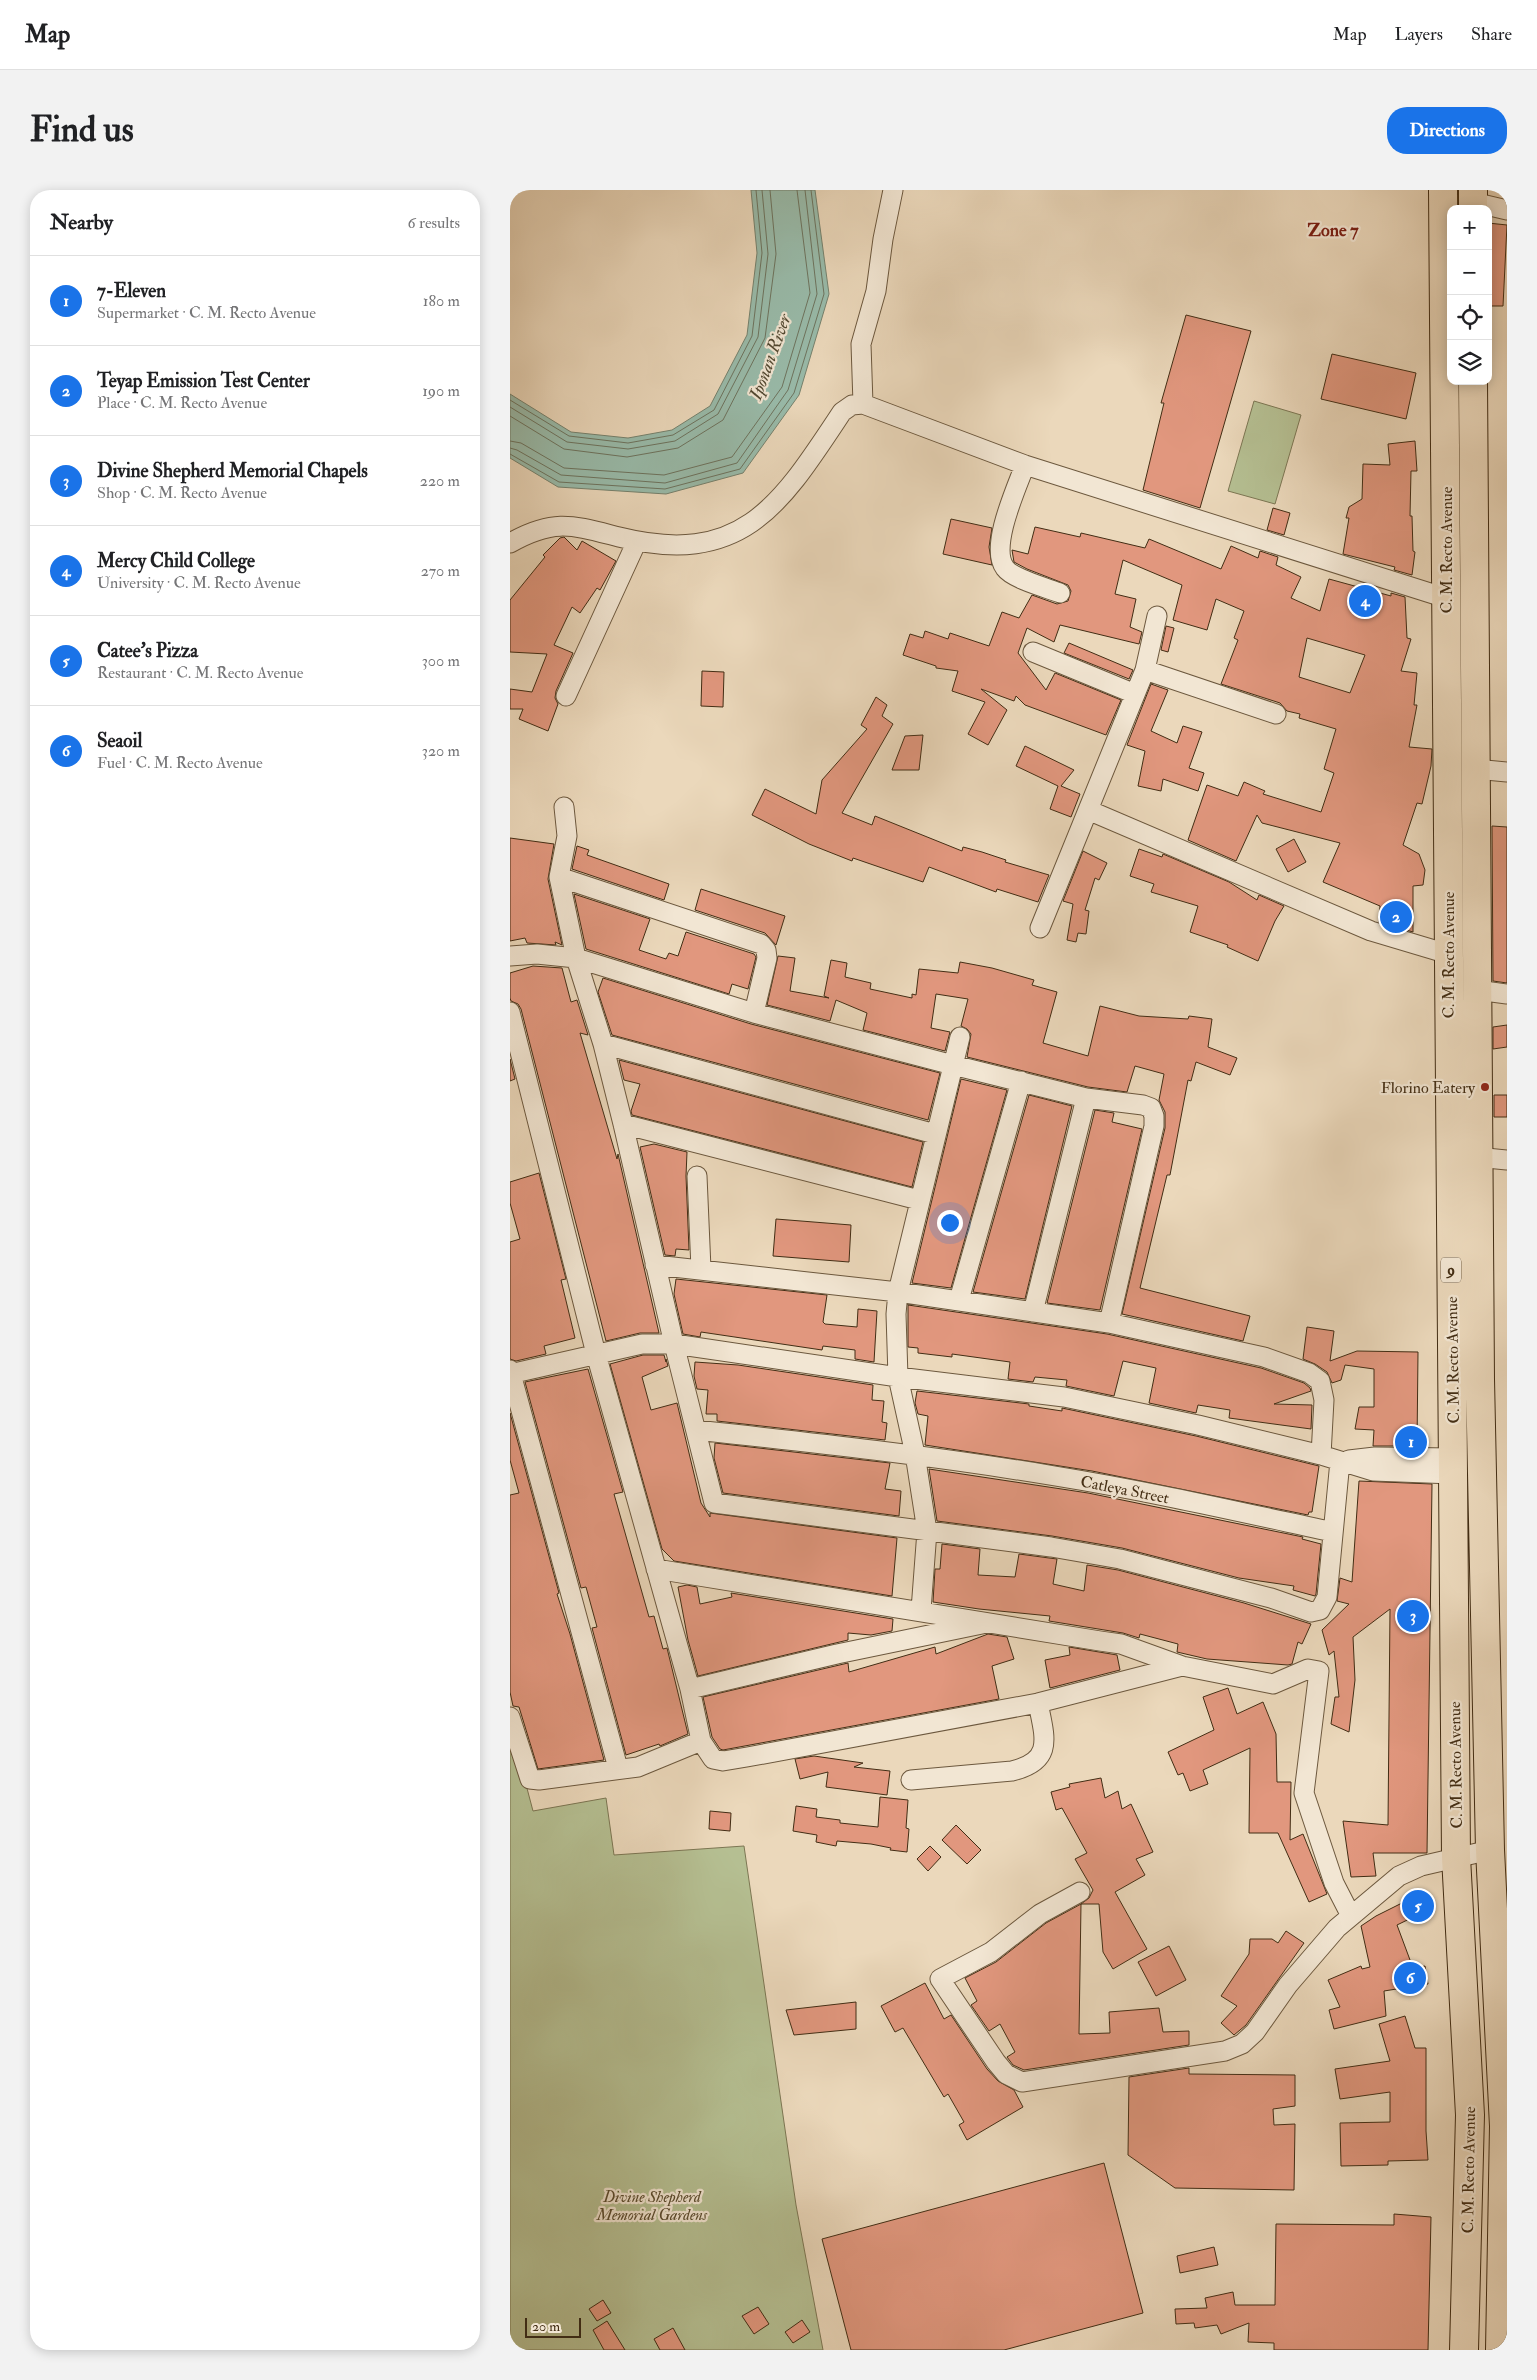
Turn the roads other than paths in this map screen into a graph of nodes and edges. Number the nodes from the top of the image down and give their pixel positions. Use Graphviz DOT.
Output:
graph roads {
  1 [pos="893,190"];
  2 [pos="1444,190"];
  3 [pos="1473,200"];
  4 [pos="1507,210"];
  5 [pos="1473,385"];
  6 [pos="863,404"];
  7 [pos="1025,465"];
  8 [pos="637,541"];
  9 [pos="510,543"];
  10 [pos="1060,593"];
  11 [pos="1446,598"];
  12 [pos="1157,616"];
  13 [pos="1033,652"];
  14 [pos="1145,670"];
  15 [pos="1135,694"];
  16 [pos="566,696"];
  17 [pos="1276,714"];
  18 [pos="1475,769"];
  19 [pos="1507,772"];
  20 [pos="564,807"];
  21 [pos="1088,810"];
  22 [pos="559,877"];
  23 [pos="1040,928"];
  24 [pos="1448,954"];
  25 [pos="510,956"];
  26 [pos="576,958"];
  27 [pos="1477,990"];
  28 [pos="1507,994"];
  29 [pos="510,1012"];
  30 [pos="754,1012"];
  31 [pos="960,1036"];
  32 [pos="603,1044"];
  33 [pos="952,1065"];
  34 [pos="1020,1081"];
  35 [pos="1086,1098"];
  36 [pos="623,1124"];
  37 [pos="935,1134"];
  38 [pos="1450,1155"];
  39 [pos="1480,1156"];
  40 [pos="1507,1160"];
  41 [pos="697,1176"];
  42 [pos="919,1200"];
  43 [pos="655,1265"];
  44 [pos="701,1269"];
  45 [pos="898,1292"];
  46 [pos="960,1300"];
  47 [pos="1033,1312"];
  48 [pos="1109,1324"];
  49 [pos="674,1344"];
  50 [pos="596,1354"];
  51 [pos="510,1373"];
  52 [pos="898,1377"];
  53 [pos="696,1430"];
  54 [pos="915,1454"];
  55 [pos="1321,1454"];
  56 [pos="1340,1461"];
  57 [pos="1453,1466"];
  58 [pos="926,1531"];
  59 [pos="1333,1532"];
  60 [pos="656,1568"];
  61 [pos="921,1610"];
  62 [pos="992,1622"];
  63 [pos="1182,1666"];
  64 [pos="690,1689"];
  65 [pos="1038,1704"];
  66 [pos="510,1718"];
  67 [pos="701,1741"];
  68 [pos="618,1768"];
  69 [pos="911,1780"];
  70 [pos="1490,1850"];
  71 [pos="1456,1857"];
  72 [pos="1080,1892"];
  73 [pos="1351,1916"];
  74 [pos="1506,2126"];
  75 [pos="1504,2313"];
  76 [pos="1464,2350"];
  77 [pos="1500,2350"];
  1 -- 6 [label="street"];
  2 -- 11 [label="highway, C. M. Recto Avenue / 9"];
  3 -- 4 [label="street"];
  5 -- 18 [label="highway, C. M. Recto Avenue / 9"];
  6 -- 7 [label="street"];
  6 -- 8 [label="street"];
  7 -- 10 [label="street"];
  7 -- 11 [label="street"];
  8 -- 9 [label="street"];
  8 -- 16 [label="street"];
  11 -- 24 [label="highway, C. M. Recto Avenue / 9"];
  12 -- 14 [label="street"];
  13 -- 15 [label="street"];
  14 -- 15 [label="street"];
  14 -- 17 [label="street"];
  15 -- 21 [label="street"];
  18 -- 19 [label="street"];
  18 -- 27 [label="highway, C. M. Recto Avenue / 9"];
  20 -- 22 [label="street"];
  21 -- 23 [label="street"];
  21 -- 24 [label="street"];
  22 -- 26 [label="street"];
  22 -- 30 [label="street"];
  24 -- 38 [label="highway, C. M. Recto Avenue / 9"];
  25 -- 26 [label="street"];
  26 -- 30 [label="street"];
  26 -- 32 [label="street"];
  27 -- 28 [label="street"];
  27 -- 39 [label="highway, C. M. Recto Avenue / 9"];
  29 -- 50 [label="street"];
  30 -- 33 [label="street"];
  31 -- 33 [label="street"];
  32 -- 36 [label="street"];
  32 -- 37 [label="street"];
  33 -- 34 [label="street"];
  33 -- 37 [label="street"];
  34 -- 35 [label="street"];
  34 -- 46 [label="street"];
  35 -- 47 [label="street"];
  35 -- 48 [label="street"];
  36 -- 42 [label="street"];
  36 -- 43 [label="street"];
  37 -- 42 [label="street"];
  38 -- 39 [label="street"];
  38 -- 57 [label="highway, C. M. Recto Avenue / 9"];
  39 -- 40 [label="street"];
  39 -- 70 [label="highway, C. M. Recto Avenue / 9"];
  41 -- 44 [label="street"];
  42 -- 45 [label="street"];
  43 -- 44 [label="street"];
  43 -- 49 [label="street"];
  44 -- 45 [label="street"];
  45 -- 46 [label="street"];
  45 -- 52 [label="street"];
  46 -- 47 [label="street"];
  47 -- 48 [label="street"];
  48 -- 55 [label="street"];
  49 -- 50 [label="street"];
  49 -- 52 [label="street"];
  49 -- 53 [label="street"];
  50 -- 51 [label="street"];
  50 -- 60 [label="street"];
  51 -- 68 [label="street"];
  52 -- 54 [label="street"];
  52 -- 55 [label="street"];
  53 -- 54 [label="street, Catleya Street"];
  53 -- 58 [label="street"];
  54 -- 58 [label="street"];
  54 -- 59 [label="street, Catleya Street"];
  55 -- 56 [label="street"];
  56 -- 57 [label="street"];
  56 -- 59 [label="street"];
  57 -- 71 [label="highway, C. M. Recto Avenue / 9"];
  58 -- 59 [label="street"];
  58 -- 61 [label="street"];
  60 -- 61 [label="street"];
  60 -- 64 [label="street"];
  61 -- 62 [label="street"];
  62 -- 63 [label="street"];
  62 -- 64 [label="street"];
  63 -- 65 [label="street"];
  63 -- 73 [label="street"];
  64 -- 67 [label="street"];
  65 -- 67 [label="street"];
  65 -- 69 [label="street"];
  66 -- 68 [label="street"];
  67 -- 68 [label="street"];
  70 -- 71 [label="street"];
  70 -- 74 [label="highway, C. M. Recto Avenue / 9"];
  71 -- 73 [label="street"];
  71 -- 76 [label="highway, C. M. Recto Avenue / 9"];
  72 -- 73 [label="street"];
  74 -- 75 [label="highway, C. M. Recto Avenue / 9"];
  75 -- 77 [label="highway, C. M. Recto Avenue / 9"];
}
